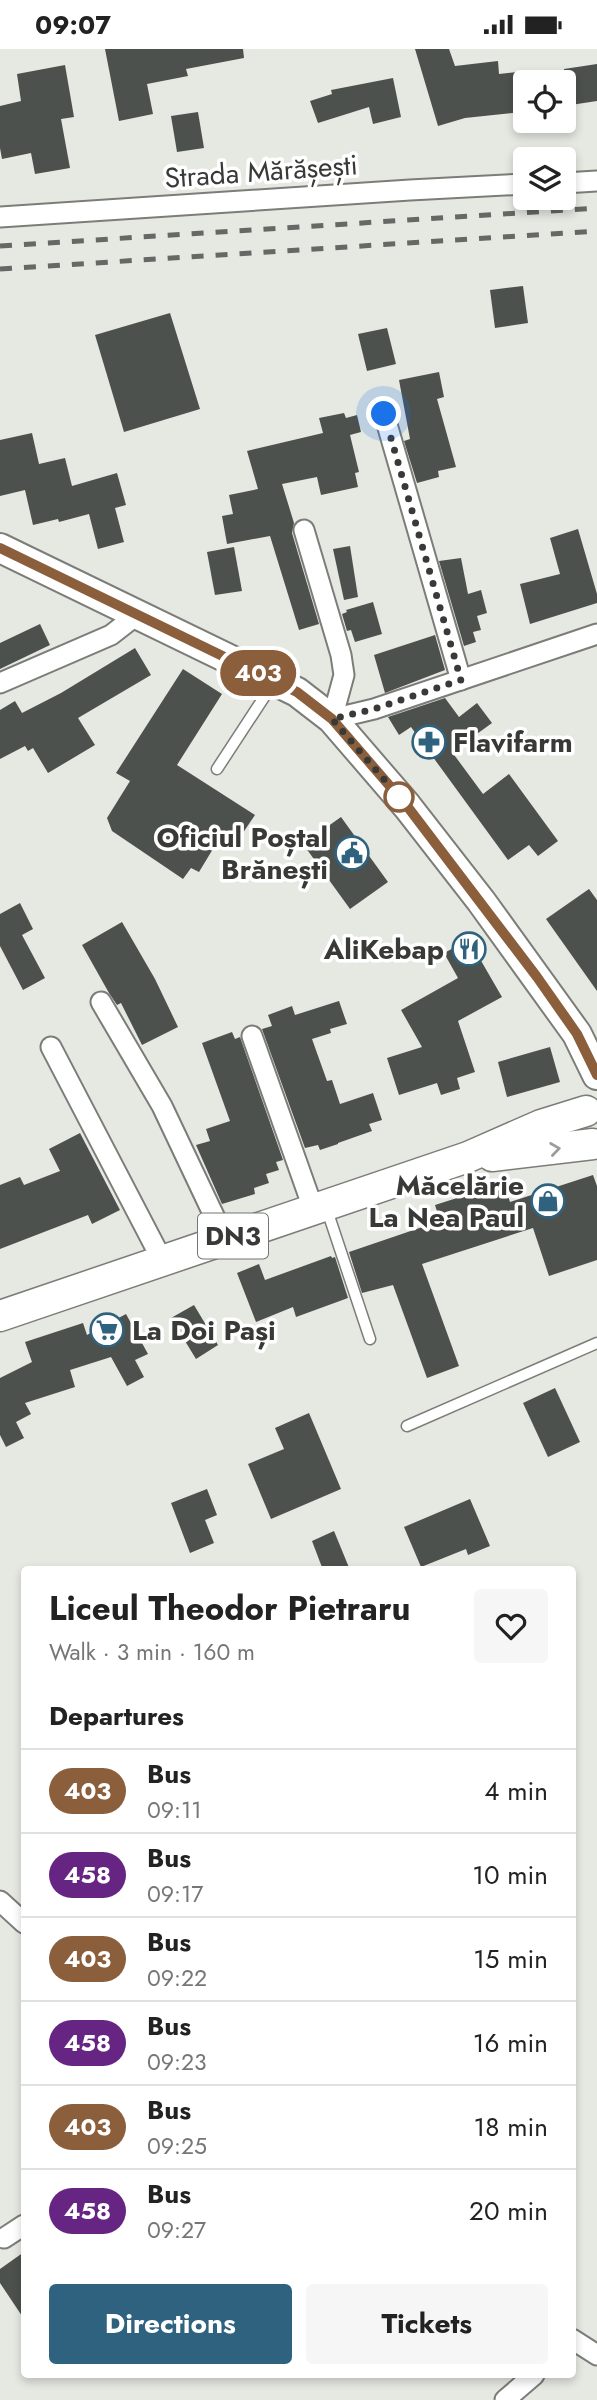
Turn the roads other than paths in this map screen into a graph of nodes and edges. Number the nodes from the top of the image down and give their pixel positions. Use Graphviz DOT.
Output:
graph roads {
  1 [pos="597,181"];
  2 [pos="576,182"];
  3 [pos="513,185"];
  4 [pos="0,217"];
  5 [pos="384,414"];
  6 [pos="304,530"];
  7 [pos="0,548"];
  8 [pos="138,614"];
  9 [pos="597,634"];
  10 [pos="461,680"];
  11 [pos="274,681"];
  12 [pos="0,683"];
  13 [pos="332,719"];
  14 [pos="217,769"];
  15 [pos="101,1002"];
  16 [pos="252,1036"];
  17 [pos="51,1047"];
  18 [pos="597,1075"];
  19 [pos="591,1104"];
  20 [pos="595,1145"];
  21 [pos="468,1157"];
  22 [pos="319,1206"];
  23 [pos="225,1238"];
  24 [pos="162,1260"];
  25 [pos="0,1316"];
  26 [pos="370,1339"];
  27 [pos="597,1343"];
  28 [pos="407,1426"];
  29 [pos="0,1901"];
  30 [pos="21,1920"];
  31 [pos="21,2227"];
  32 [pos="4,2238"];
  33 [pos="576,2343"];
  34 [pos="597,2354"];
  35 [pos="531,2378"];
  36 [pos="505,2400"];
  1 -- 2 [label="street"];
  3 -- 4 [label="street, Strada Mărășești"];
  5 -- 10 [label="street"];
  6 -- 13 [label="street"];
  7 -- 8 [label="main road"];
  8 -- 11 [label="main road"];
  8 -- 12 [label="street"];
  9 -- 10 [label="street"];
  10 -- 13 [label="street"];
  11 -- 13 [label="main road"];
  11 -- 14 [label="lane"];
  13 -- 18 [label="main road"];
  15 -- 23 [label="street"];
  16 -- 22 [label="street"];
  17 -- 24 [label="street"];
  19 -- 20 [label="main road"];
  19 -- 21 [label="main road, DN3"];
  21 -- 20 [label="main road, DN3, one-way"];
  21 -- 22 [label="main road, DN3"];
  22 -- 23 [label="main road, DN3"];
  22 -- 26 [label="lane"];
  23 -- 24 [label="main road, DN3"];
  24 -- 25 [label="main road, DN3"];
  27 -- 28 [label="lane"];
  29 -- 30 [label="street"];
  31 -- 32 [label="street"];
  33 -- 34 [label="street"];
  35 -- 36 [label="street"];
}
